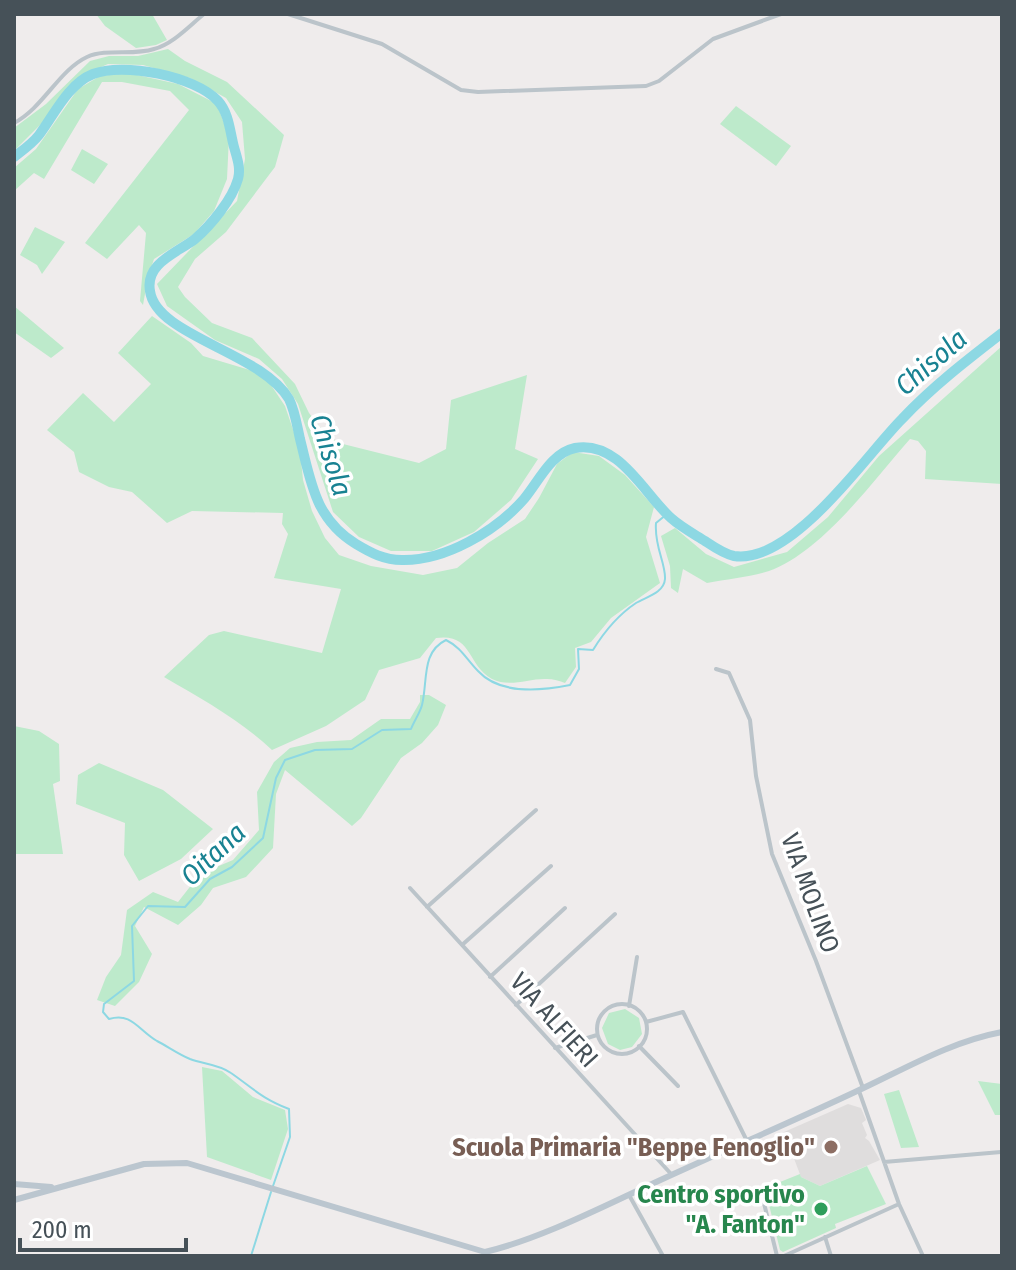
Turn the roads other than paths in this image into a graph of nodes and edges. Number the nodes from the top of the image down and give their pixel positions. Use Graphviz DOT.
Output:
graph roads {
  1 [pos="204,14"];
  2 [pos="288,14"];
  3 [pos="781,14"];
  4 [pos="14,123"];
  5 [pos="716,669"];
  6 [pos="536,810"];
  7 [pos="551,866"];
  8 [pos="410,888"];
  9 [pos="427,907"];
  10 [pos="565,908"];
  11 [pos="615,914"];
  12 [pos="462,945"];
  13 [pos="637,957"];
  14 [pos="490,977"];
  15 [pos="516,1005"];
  16 [pos="629,1006"];
  17 [pos="646,1022"];
  18 [pos="1002,1032"];
  19 [pos="597,1035"];
  20 [pos="639,1046"];
  21 [pos="555,1048"];
  22 [pos="678,1086"];
  23 [pos="861,1090"];
  24 [pos="747,1141"];
  25 [pos="1001,1152"];
  26 [pos="884,1162"];
  27 [pos="672,1175"];
  28 [pos="14,1184"];
  29 [pos="71,1185"];
  30 [pos="761,1191"];
  31 [pos="629,1195"];
  32 [pos="14,1200"];
  33 [pos="899,1204"];
  34 [pos="825,1237"];
  35 [pos="484,1254"];
  36 [pos="663,1256"];
  37 [pos="777,1256"];
  38 [pos="784,1256"];
  39 [pos="831,1256"];
  40 [pos="923,1256"];
  1 -- 4 [label="street"];
  2 -- 3 [label="street"];
  5 -- 23 [label="street, VIA MOLINO"];
  6 -- 9 [label="street"];
  7 -- 12 [label="street"];
  8 -- 9 [label="street, VIA ALFIERI"];
  9 -- 12 [label="street, VIA ALFIERI"];
  10 -- 14 [label="street"];
  11 -- 15 [label="street"];
  12 -- 14 [label="street, VIA ALFIERI"];
  13 -- 16 [label="street"];
  14 -- 15 [label="street, VIA ALFIERI"];
  15 -- 21 [label="street, VIA ALFIERI"];
  16 -- 17 [label="street"];
  16 -- 19 [label="street"];
  17 -- 20 [label="street"];
  17 -- 24 [label="street"];
  18 -- 23 [label="street"];
  19 -- 20 [label="street"];
  19 -- 21 [label="street"];
  20 -- 22 [label="street"];
  21 -- 27 [label="street, VIA ALFIERI"];
  23 -- 24 [label="street"];
  23 -- 26 [label="street, VIA MOLINO"];
  24 -- 27 [label="street"];
  25 -- 26 [label="street"];
  26 -- 33 [label="street, VIA MOLINO"];
  27 -- 31 [label="street"];
  28 -- 29 [label="street"];
  29 -- 32 [label="street"];
  29 -- 35 [label="street"];
  30 -- 37 [label="street"];
  31 -- 35 [label="street"];
  31 -- 36 [label="street"];
  33 -- 34 [label="street"];
  33 -- 40 [label="street, VIA MOLINO"];
  34 -- 38 [label="street"];
  34 -- 39 [label="street"];
}
